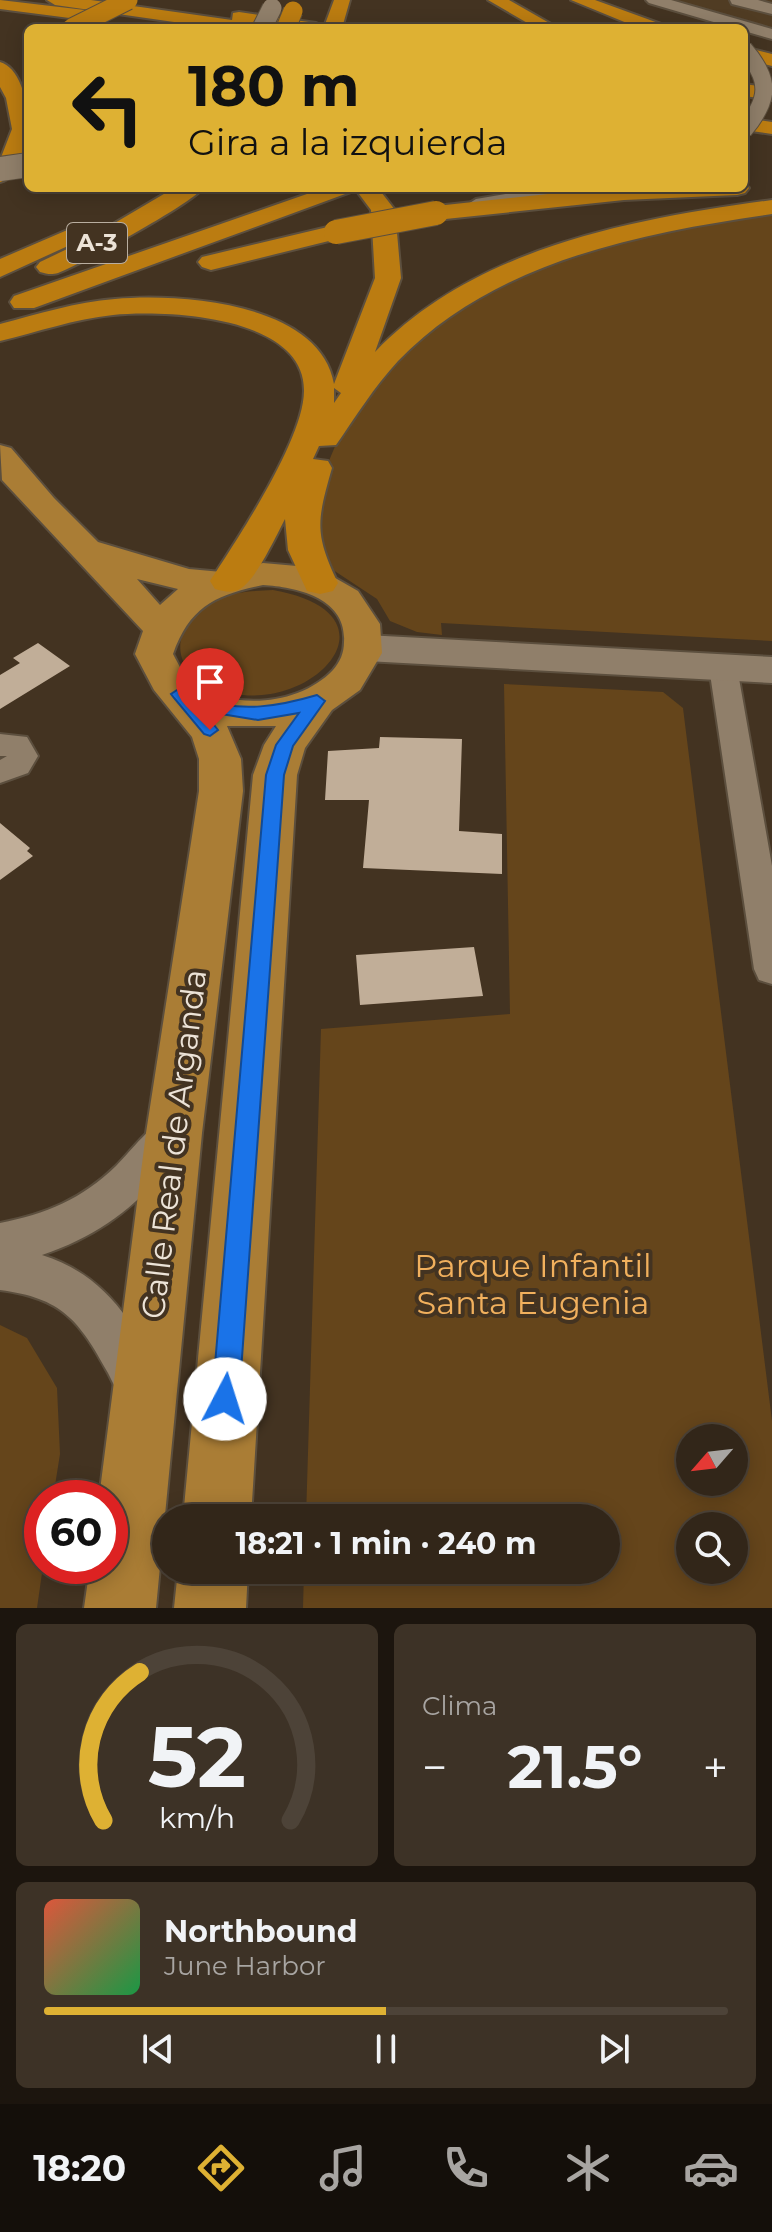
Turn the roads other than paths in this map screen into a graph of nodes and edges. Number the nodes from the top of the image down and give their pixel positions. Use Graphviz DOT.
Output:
graph roads {
  1 [pos="55,0"];
  2 [pos="84,0"];
  3 [pos="117,0"];
  4 [pos="128,0"];
  5 [pos="496,0"];
  6 [pos="571,0"];
  7 [pos="579,0"];
  8 [pos="641,0"];
  9 [pos="654,0"];
  10 [pos="738,0"];
  11 [pos="752,0"];
  12 [pos="273,4"];
  13 [pos="0,5"];
  14 [pos="772,7"];
  15 [pos="604,11"];
  16 [pos="147,12"];
  17 [pos="0,14"];
  18 [pos="70,24"];
  19 [pos="80,24"];
  20 [pos="143,24"];
  21 [pos="227,24"];
  22 [pos="264,24"];
  23 [pos="314,24"];
  24 [pos="541,24"];
  25 [pos="643,24"];
  26 [pos="702,24"];
  27 [pos="737,24"];
  28 [pos="748,27"];
  29 [pos="772,34"];
  30 [pos="748,52"];
  31 [pos="748,55"];
  32 [pos="772,60"];
  33 [pos="0,68"];
  34 [pos="748,91"];
  35 [pos="772,94"];
  36 [pos="748,100"];
  37 [pos="772,103"];
  38 [pos="748,115"];
  39 [pos="772,118"];
  40 [pos="24,120"];
  41 [pos="748,124"];
  42 [pos="24,126"];
  43 [pos="748,127"];
  44 [pos="772,128"];
  45 [pos="748,147"];
  46 [pos="772,149"];
  47 [pos="24,166"];
  48 [pos="0,169"];
  49 [pos="0,175"];
  50 [pos="772,188"];
  51 [pos="748,189"];
  52 [pos="147,192"];
  53 [pos="184,192"];
  54 [pos="369,192"];
  55 [pos="554,192"];
  56 [pos="654,192"];
  57 [pos="331,195"];
  58 [pos="772,207"];
  59 [pos="436,213"];
  60 [pos="0,269"];
  61 [pos="0,291"];
  62 [pos="0,312"];
  63 [pos="0,333"];
  64 [pos="325,438"];
  65 [pos="0,455"];
  66 [pos="77,540"];
  67 [pos="225,582"];
  68 [pos="320,583"];
  69 [pos="161,626"];
  70 [pos="366,648"];
  71 [pos="723,667"];
  72 [pos="772,670"];
  73 [pos="180,694"];
  74 [pos="317,701"];
  75 [pos="0,745"];
  76 [pos="0,772"];
  77 [pos="772,969"];
  78 [pos="174,1133"];
  79 [pos="0,1244"];
  80 [pos="0,1268"];
  81 [pos="143,1394"];
  82 [pos="218,1504"];
  83 [pos="212,1584"];
  84 [pos="120,1608"];
  85 [pos="210,1608"];
  1 -- 16 [label="highway"];
  2 -- 16 [label="highway"];
  3 -- 23 [label="highway"];
  4 -- 19 [label="highway, bridge"];
  5 -- 24 [label="highway"];
  6 -- 15 [label="highway"];
  7 -- 15 [label="highway"];
  8 -- 26 [label="street"];
  9 -- 27 [label="street"];
  10 -- 14 [label="main road"];
  11 -- 14 [label="main road"];
  12 -- 22 [label="main road, bridge"];
  13 -- 20 [label="highway"];
  15 -- 25 [label="highway"];
  16 -- 21 [label="highway"];
  17 -- 18 [label="highway"];
  28 -- 29 [label="street"];
  30 -- 32 [label="highway"];
  31 -- 41 [label="street, bridge"];
  33 -- 40 [label="highway"];
  34 -- 35 [label="highway"];
  36 -- 37 [label="highway"];
  38 -- 39 [label="highway"];
  42 -- 49 [label="highway"];
  43 -- 44 [label="highway"];
  45 -- 46 [label="highway"];
  47 -- 48 [label="main road, bridge"];
  50 -- 51 [label="highway"];
  52 -- 60 [label="highway, A-3"];
  53 -- 61 [label="highway, A-3"];
  54 -- 64 [label="highway"];
  55 -- 59 [label="street"];
  56 -- 59 [label="highway"];
  57 -- 62 [label="highway"];
  58 -- 64 [label="highway"];
  59 -- 63 [label="highway, bridge"];
  63 -- 67 [label="highway"];
  64 -- 68 [label="highway"];
  65 -- 66 [label="main road"];
  66 -- 67 [label="main road"];
  66 -- 69 [label="main road"];
  67 -- 68 [label="main road"];
  67 -- 69 [label="main road"];
  68 -- 70 [label="main road"];
  69 -- 73 [label="main road"];
  70 -- 71 [label="main road"];
  70 -- 74 [label="main road"];
  71 -- 72 [label="main road"];
  71 -- 77 [label="street"];
  73 -- 74 [label="main road"];
  73 -- 78 [label="main road, Calle Real de Arganda"];
  74 -- 82 [label="main road"];
  75 -- 76 [label="street"];
  78 -- 79 [label="street"];
  78 -- 81 [label="main road, Calle Real de Arganda"];
  80 -- 81 [label="street"];
  81 -- 84 [label="main road, Calle Real de Arganda"];
  83 -- 85 [label="main road"];
}
